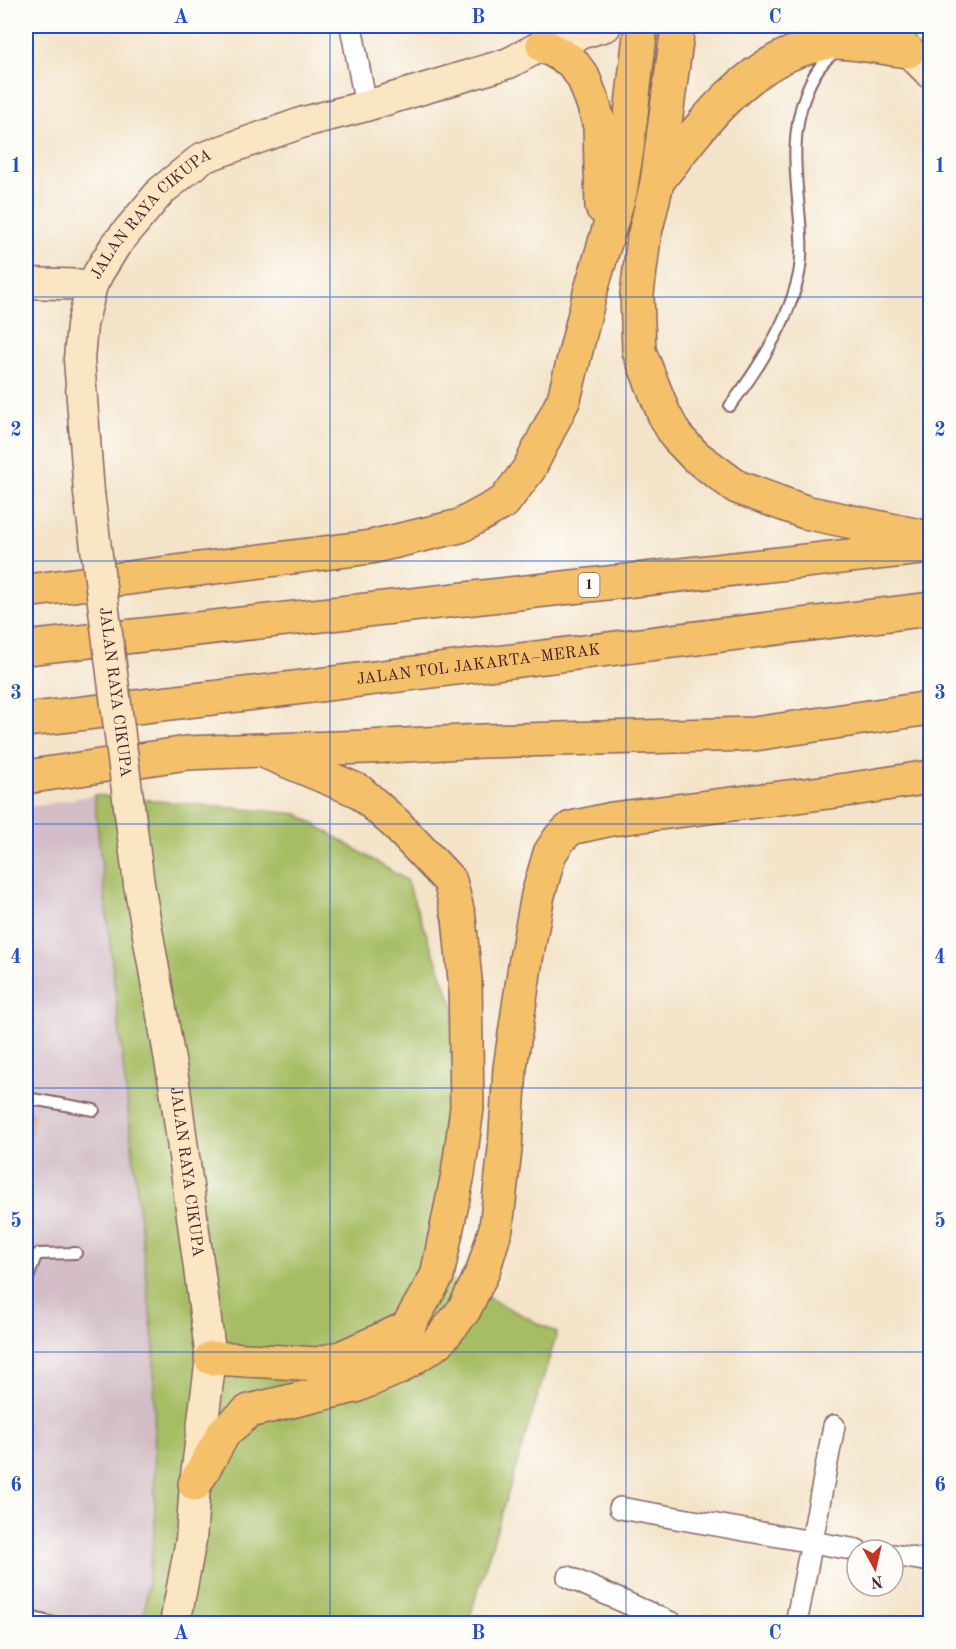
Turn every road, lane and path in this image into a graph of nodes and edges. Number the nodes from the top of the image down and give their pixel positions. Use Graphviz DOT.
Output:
graph roads {
  1 [pos="351,26"];
  2 [pos="578,26"];
  3 [pos="606,26"];
  4 [pos="641,26"];
  5 [pos="678,26"];
  6 [pos="803,26"];
  7 [pos="553,35"];
  8 [pos="847,44"];
  9 [pos="919,62"];
  10 [pos="366,106"];
  11 [pos="657,183"];
  12 [pos="601,257"];
  13 [pos="26,283"];
  14 [pos="92,285"];
  15 [pos="730,406"];
  16 [pos="930,538"];
  17 [pos="930,547"];
  18 [pos="26,591"];
  19 [pos="930,609"];
  20 [pos="26,648"];
  21 [pos="930,708"];
  22 [pos="26,720"];
  23 [pos="261,750"];
  24 [pos="26,777"];
  25 [pos="930,777"];
  26 [pos="26,1098"];
  27 [pos="94,1110"];
  28 [pos="76,1253"];
  29 [pos="26,1284"];
  30 [pos="212,1358"];
  31 [pos="834,1426"];
  32 [pos="195,1484"];
  33 [pos="620,1508"];
  34 [pos="812,1544"];
  35 [pos="845,1548"];
  36 [pos="905,1558"];
  37 [pos="930,1561"];
  38 [pos="568,1577"];
  39 [pos="26,1616"];
  40 [pos="58,1623"];
  41 [pos="175,1623"];
  42 [pos="674,1623"];
  43 [pos="796,1623"];
  1 -- 10 [label="street"];
  2 -- 7 [label="main road, JALAN RAYA CIKUPA"];
  3 -- 7 [label="main road, JALAN RAYA CIKUPA"];
  4 -- 12 [label="highway"];
  5 -- 11 [label="highway"];
  6 -- 9 [label="main road"];
  7 -- 10 [label="main road, JALAN RAYA CIKUPA"];
  7 -- 12 [label="highway"];
  8 -- 9 [label="highway"];
  8 -- 11 [label="highway"];
  8 -- 15 [label="lane"];
  10 -- 14 [label="main road, JALAN RAYA CIKUPA"];
  11 -- 16 [label="highway"];
  12 -- 18 [label="highway"];
  13 -- 14 [label="main road"];
  14 -- 30 [label="main road, JALAN RAYA CIKUPA, bridge"];
  17 -- 20 [label="highway, 1"];
  19 -- 22 [label="highway, JALAN TOL JAKARTA–MERAK"];
  21 -- 23 [label="highway"];
  23 -- 24 [label="highway"];
  23 -- 30 [label="highway"];
  25 -- 32 [label="highway"];
  26 -- 27 [label="lane"];
  28 -- 29 [label="lane"];
  30 -- 32 [label="main road, JALAN RAYA CIKUPA"];
  31 -- 34 [label="street"];
  32 -- 41 [label="main road, JALAN RAYA CIKUPA"];
  33 -- 34 [label="street"];
  34 -- 35 [label="street"];
  34 -- 43 [label="street"];
  36 -- 37 [label="street"];
  38 -- 42 [label="street"];
  39 -- 40 [label="lane"];
}
